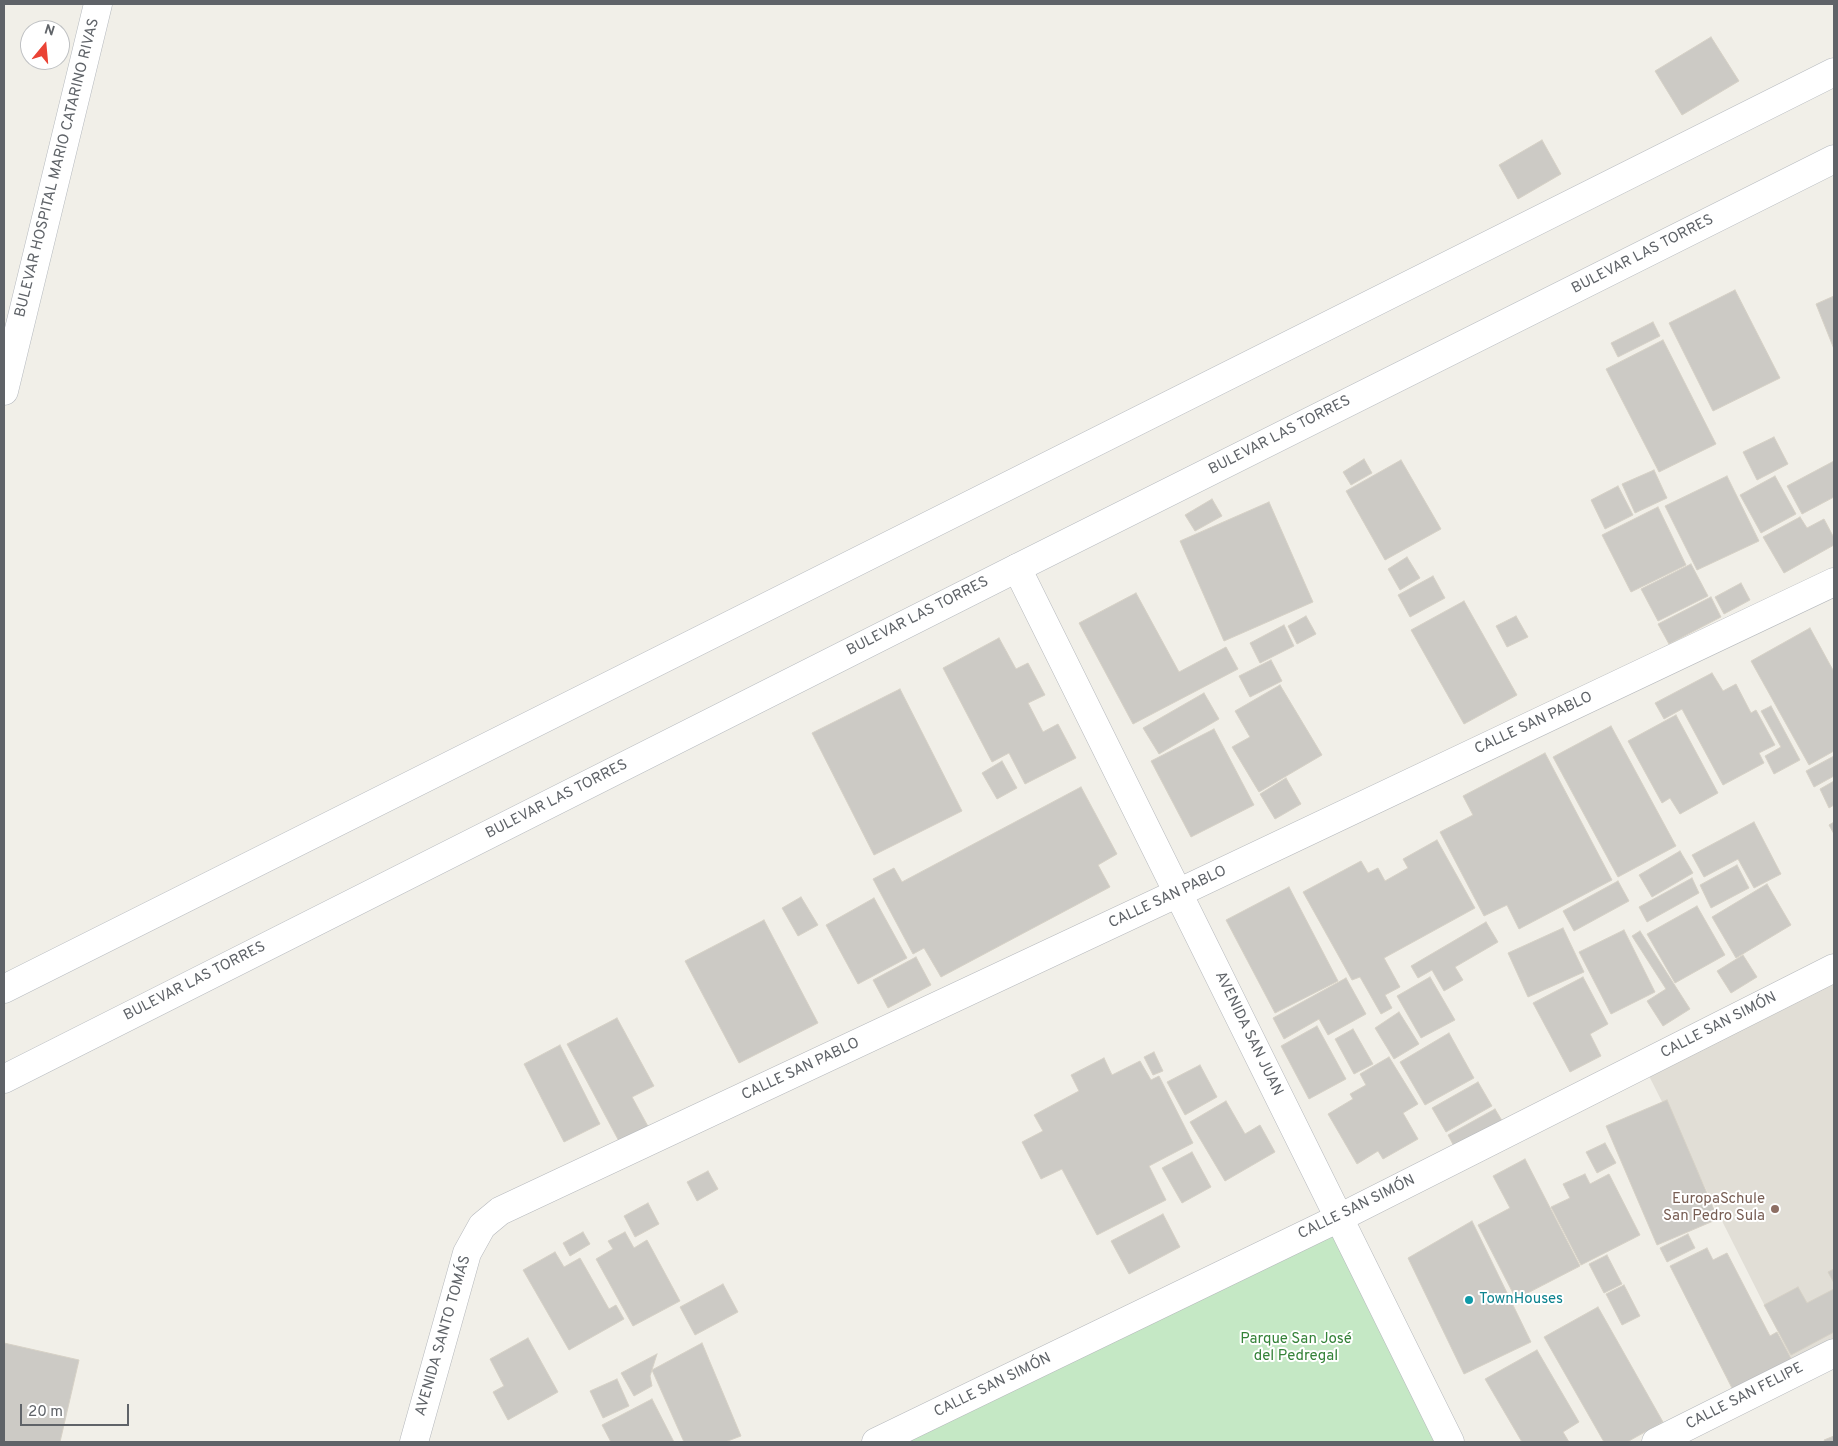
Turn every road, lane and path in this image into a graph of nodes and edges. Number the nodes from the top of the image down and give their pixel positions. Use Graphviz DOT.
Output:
graph roads {
  1 [pos="98,4"];
  2 [pos="1834,72"];
  3 [pos="1834,159"];
  4 [pos="4,391"];
  5 [pos="1017,568"];
  6 [pos="1834,582"];
  7 [pos="1178,893"];
  8 [pos="1834,968"];
  9 [pos="4,988"];
  10 [pos="4,1079"];
  11 [pos="500,1211"];
  12 [pos="1339,1218"];
  13 [pos="1834,1353"];
  14 [pos="414,1442"];
  15 [pos="876,1442"];
  16 [pos="1450,1442"];
  17 [pos="1656,1442"];
  1 -- 4 [label="street, BULEVAR HOSPITAL MARIO CATARINO RIVAS"];
  2 -- 9 [label="street"];
  3 -- 5 [label="street, BULEVAR LAS TORRES"];
  5 -- 7 [label="street, AVENIDA SAN JUAN"];
  5 -- 10 [label="street, BULEVAR LAS TORRES"];
  6 -- 7 [label="street, CALLE SAN PABLO"];
  7 -- 11 [label="street, CALLE SAN PABLO"];
  7 -- 12 [label="street, AVENIDA SAN JUAN"];
  8 -- 12 [label="street, CALLE SAN SIMÓN"];
  11 -- 14 [label="street, AVENIDA SANTO TOMÁS"];
  12 -- 15 [label="street, CALLE SAN SIMÓN"];
  12 -- 16 [label="street, AVENIDA SAN JUAN"];
  13 -- 17 [label="street, CALLE SAN FELIPE"];
}
